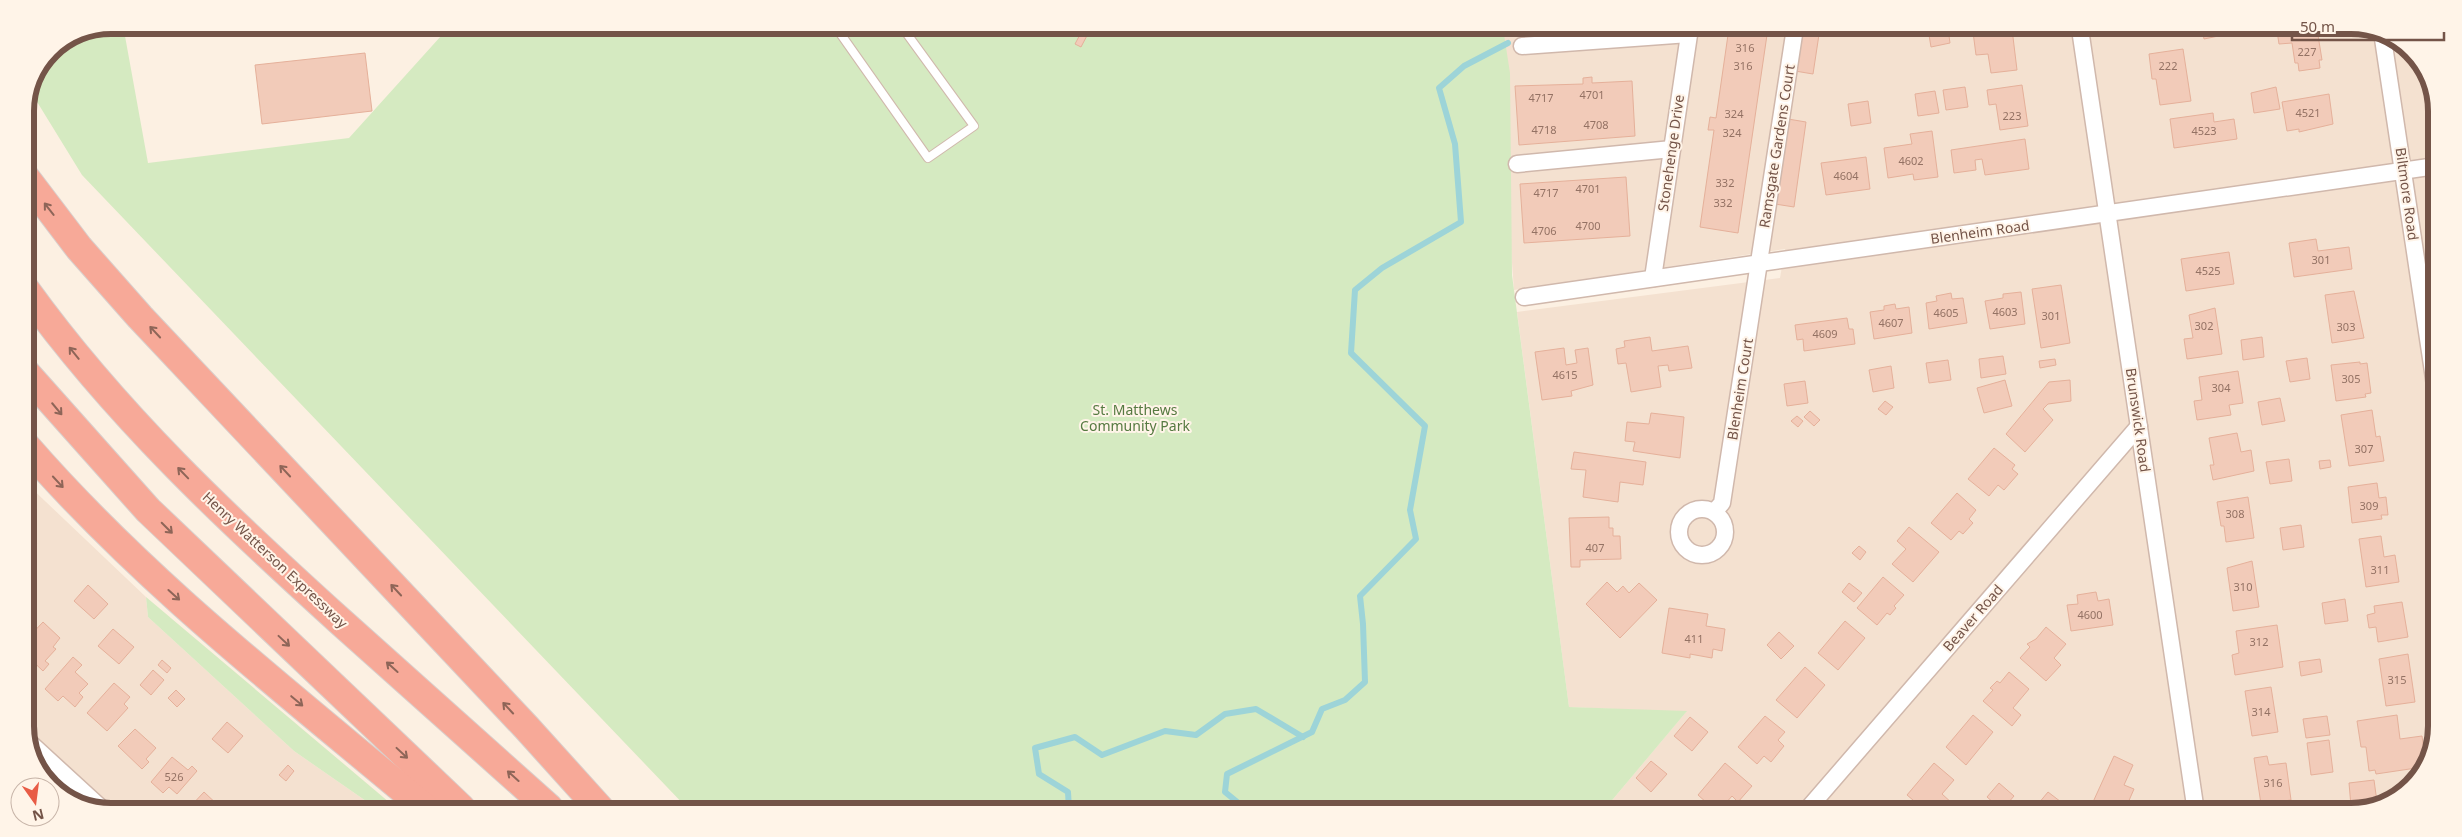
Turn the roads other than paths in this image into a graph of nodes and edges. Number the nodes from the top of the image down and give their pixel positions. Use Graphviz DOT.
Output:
graph roads {
  1 [pos="842,34"];
  2 [pos="908,34"];
  3 [pos="1656,34"];
  4 [pos="1689,34"];
  5 [pos="1794,34"];
  6 [pos="2081,34"];
  7 [pos="2383,41"];
  8 [pos="1522,46"];
  9 [pos="1672,149"];
  10 [pos="1517,164"];
  11 [pos="2428,167"];
  12 [pos="2403,171"];
  13 [pos="34,190"];
  14 [pos="2107,213"];
  15 [pos="1759,263"];
  16 [pos="1653,278"];
  17 [pos="1524,297"];
  18 [pos="34,301"];
  19 [pos="2428,338"];
  20 [pos="34,382"];
  21 [pos="2139,426"];
  22 [pos="34,455"];
  23 [pos="1714,512"];
  24 [pos="38,750"];
  25 [pos="93,801"];
  26 [pos="419,803"];
  27 [pos="456,803"];
  28 [pos="543,803"];
  29 [pos="595,803"];
  30 [pos="1813,803"];
  31 [pos="2195,803"];
  1 -- 2 [label="lane"];
  3 -- 8 [label="street"];
  4 -- 9 [label="street, Stonehenge Drive"];
  5 -- 15 [label="street, Ramsgate Gardens Court"];
  6 -- 14 [label="street, Brunswick Road"];
  7 -- 12 [label="street, Biltmore Road"];
  9 -- 10 [label="street"];
  9 -- 16 [label="street, Stonehenge Drive"];
  11 -- 12 [label="street, Blenheim Road"];
  12 -- 14 [label="street, Blenheim Road"];
  12 -- 19 [label="street, Biltmore Road"];
  29 -- 13 [label="highway, one-way"];
  14 -- 15 [label="street, Blenheim Road"];
  14 -- 21 [label="street, Brunswick Road"];
  15 -- 16 [label="street, Blenheim Road"];
  15 -- 23 [label="street, Blenheim Court"];
  16 -- 17 [label="street, Blenheim Road"];
  28 -- 18 [label="highway, Henry Watterson Expressway, one-way"];
  20 -- 27 [label="highway, one-way"];
  21 -- 30 [label="street, Beaver Road"];
  21 -- 31 [label="street, Brunswick Road"];
  22 -- 26 [label="highway, one-way"];
  24 -- 25 [label="street"];
}
